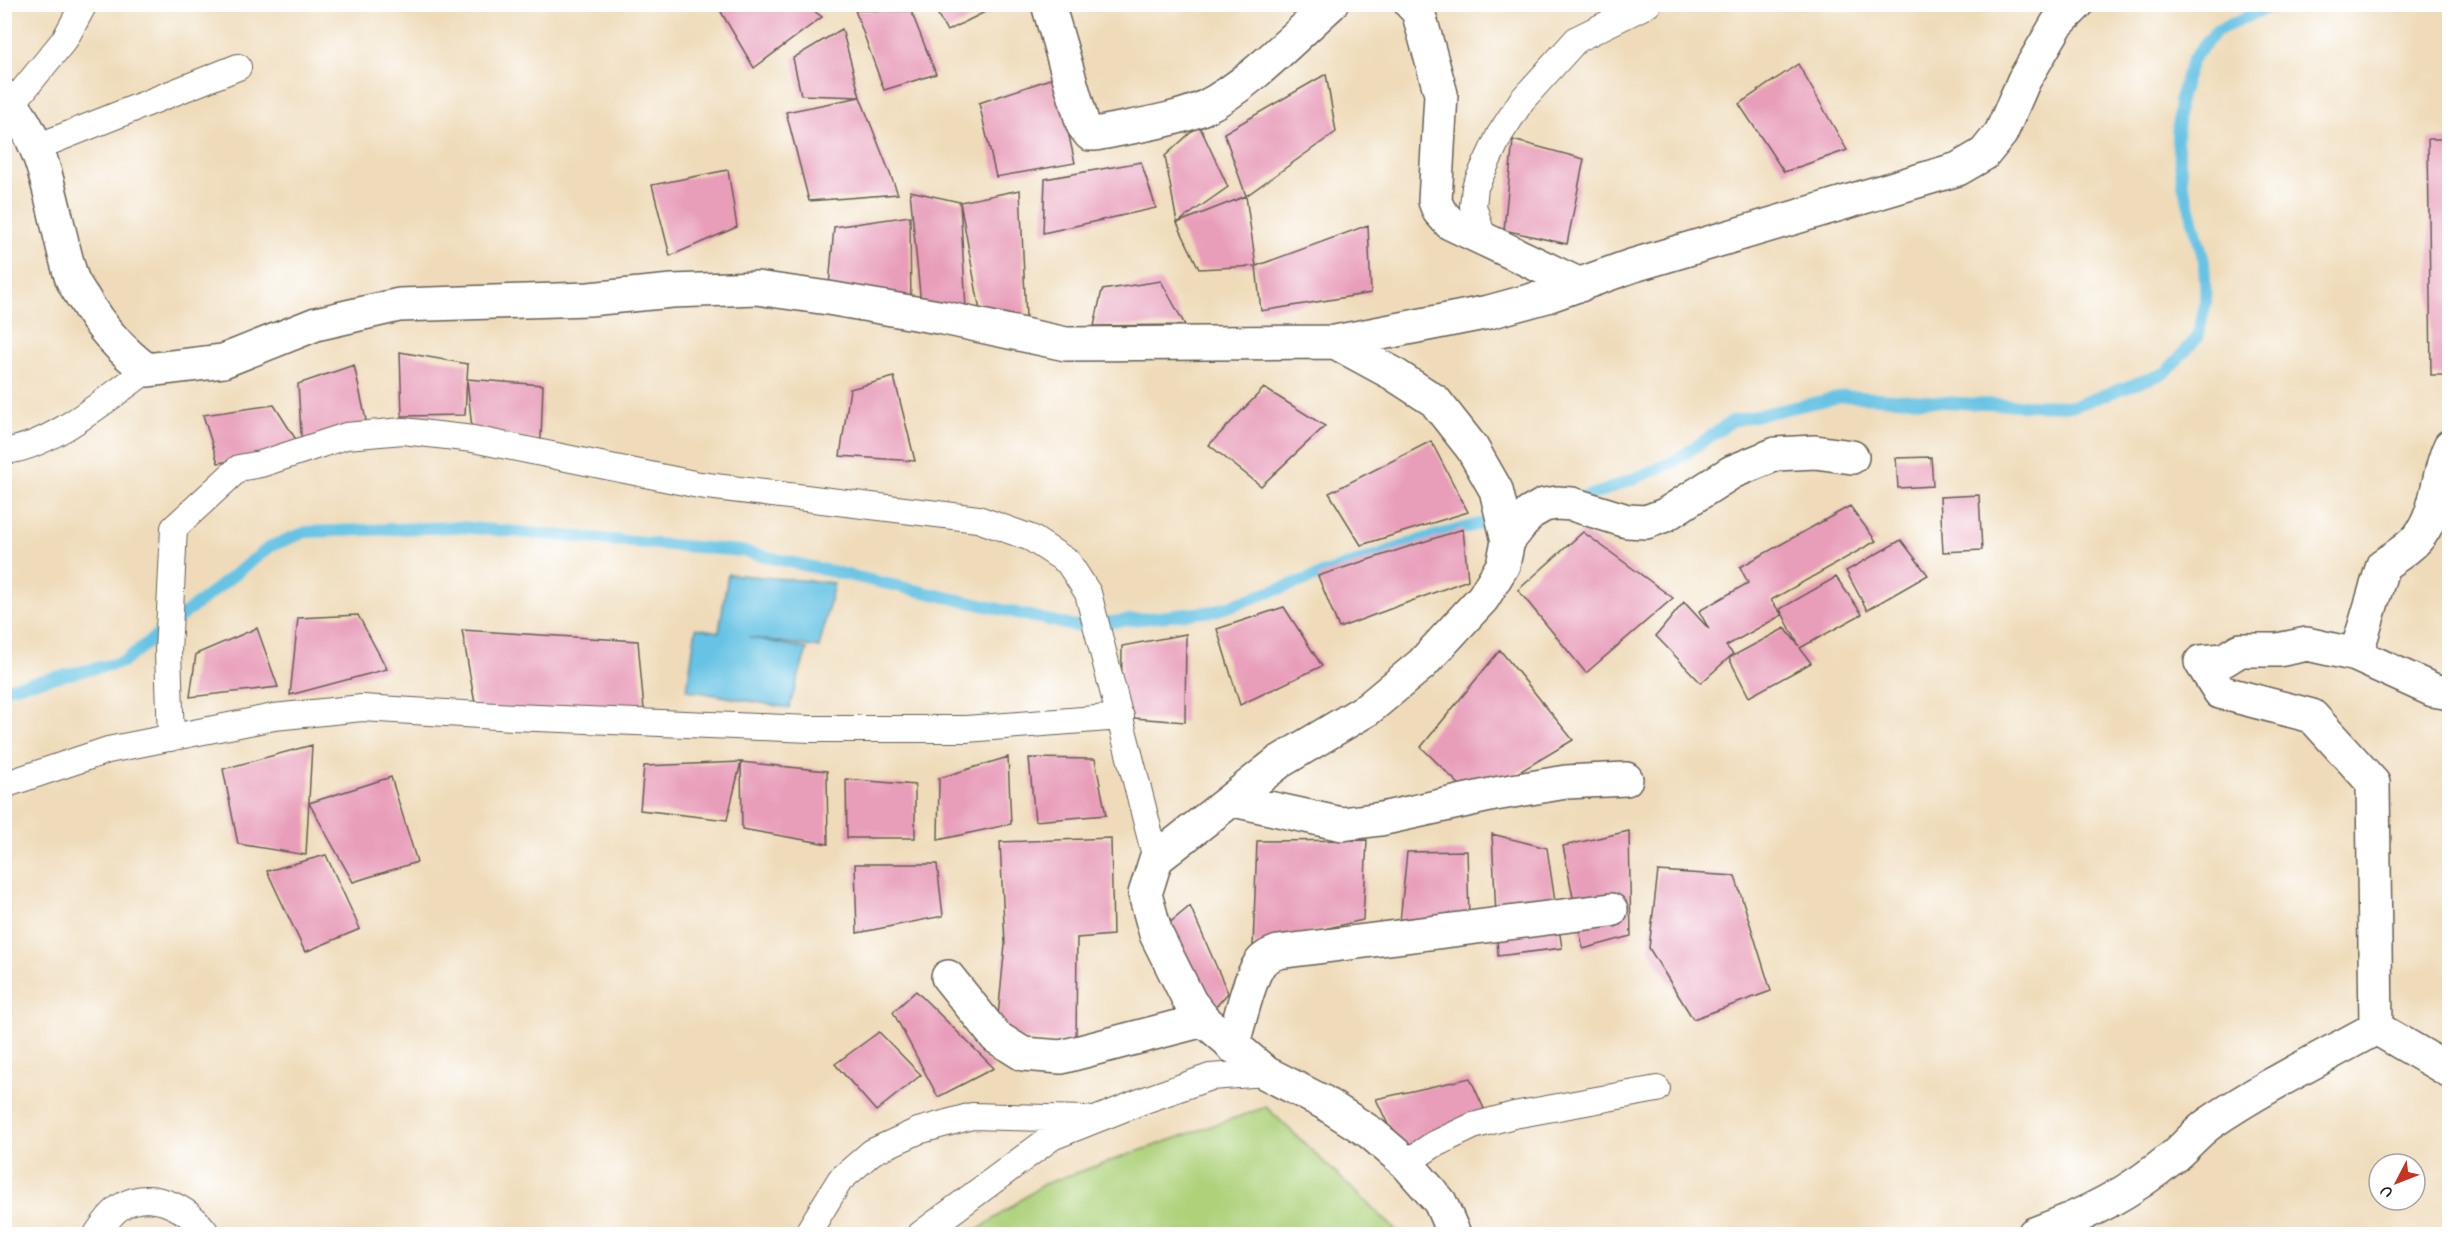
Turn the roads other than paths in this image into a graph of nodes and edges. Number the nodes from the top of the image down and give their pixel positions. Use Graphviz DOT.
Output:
graph roads {
  1 [pos="84,4"];
  2 [pos="1048,4"];
  3 [pos="1330,4"];
  4 [pos="1411,4"];
  5 [pos="1648,4"];
  6 [pos="2077,4"];
  7 [pos="238,67"];
  8 [pos="8,100"];
  9 [pos="37,147"];
  10 [pos="1483,238"];
  11 [pos="1580,285"];
  12 [pos="1335,342"];
  13 [pos="147,370"];
  14 [pos="2450,446"];
  15 [pos="4,451"];
  16 [pos="1852,457"];
  17 [pos="1508,541"];
  18 [pos="2356,655"];
  19 [pos="2450,693"];
  20 [pos="1121,717"];
  21 [pos="171,738"];
  22 [pos="1626,779"];
  23 [pos="4,785"];
  24 [pos="1233,800"];
  25 [pos="1156,859"];
  26 [pos="1611,910"];
  27 [pos="948,977"];
  28 [pos="1204,1020"];
  29 [pos="2376,1028"];
  30 [pos="1232,1046"];
  31 [pos="2450,1071"];
  32 [pos="1266,1073"];
  33 [pos="1657,1089"];
  34 [pos="1097,1119"];
  35 [pos="1406,1163"];
  36 [pos="98,1234"];
  37 [pos="207,1234"];
  38 [pos="807,1234"];
  39 [pos="921,1234"];
  40 [pos="1454,1234"];
  41 [pos="2034,1234"];
  1 -- 8 [label="lane"];
  2 -- 3 [label="street"];
  4 -- 10 [label="street"];
  5 -- 10 [label="lane"];
  6 -- 11 [label="street"];
  7 -- 9 [label="lane"];
  8 -- 9 [label="street"];
  9 -- 13 [label="street"];
  10 -- 11 [label="street"];
  11 -- 12 [label="street"];
  12 -- 13 [label="street"];
  12 -- 17 [label="street"];
  13 -- 15 [label="lane"];
  14 -- 18 [label="street"];
  16 -- 17 [label="street"];
  17 -- 24 [label="street"];
  18 -- 19 [label="street"];
  18 -- 29 [label="street"];
  20 -- 21 [label="lane"];
  20 -- 21 [label="lane"];
  20 -- 25 [label="lane"];
  21 -- 23 [label="lane"];
  22 -- 24 [label="street"];
  24 -- 25 [label="street"];
  25 -- 28 [label="street"];
  26 -- 30 [label="street"];
  27 -- 28 [label="street"];
  28 -- 30 [label="street"];
  29 -- 31 [label="street"];
  29 -- 41 [label="street"];
  30 -- 32 [label="street"];
  32 -- 34 [label="lane"];
  32 -- 35 [label="street"];
  33 -- 35 [label="lane"];
  34 -- 38 [label="lane"];
  34 -- 39 [label="lane"];
  35 -- 40 [label="street"];
  36 -- 37 [label="lane"];
}
